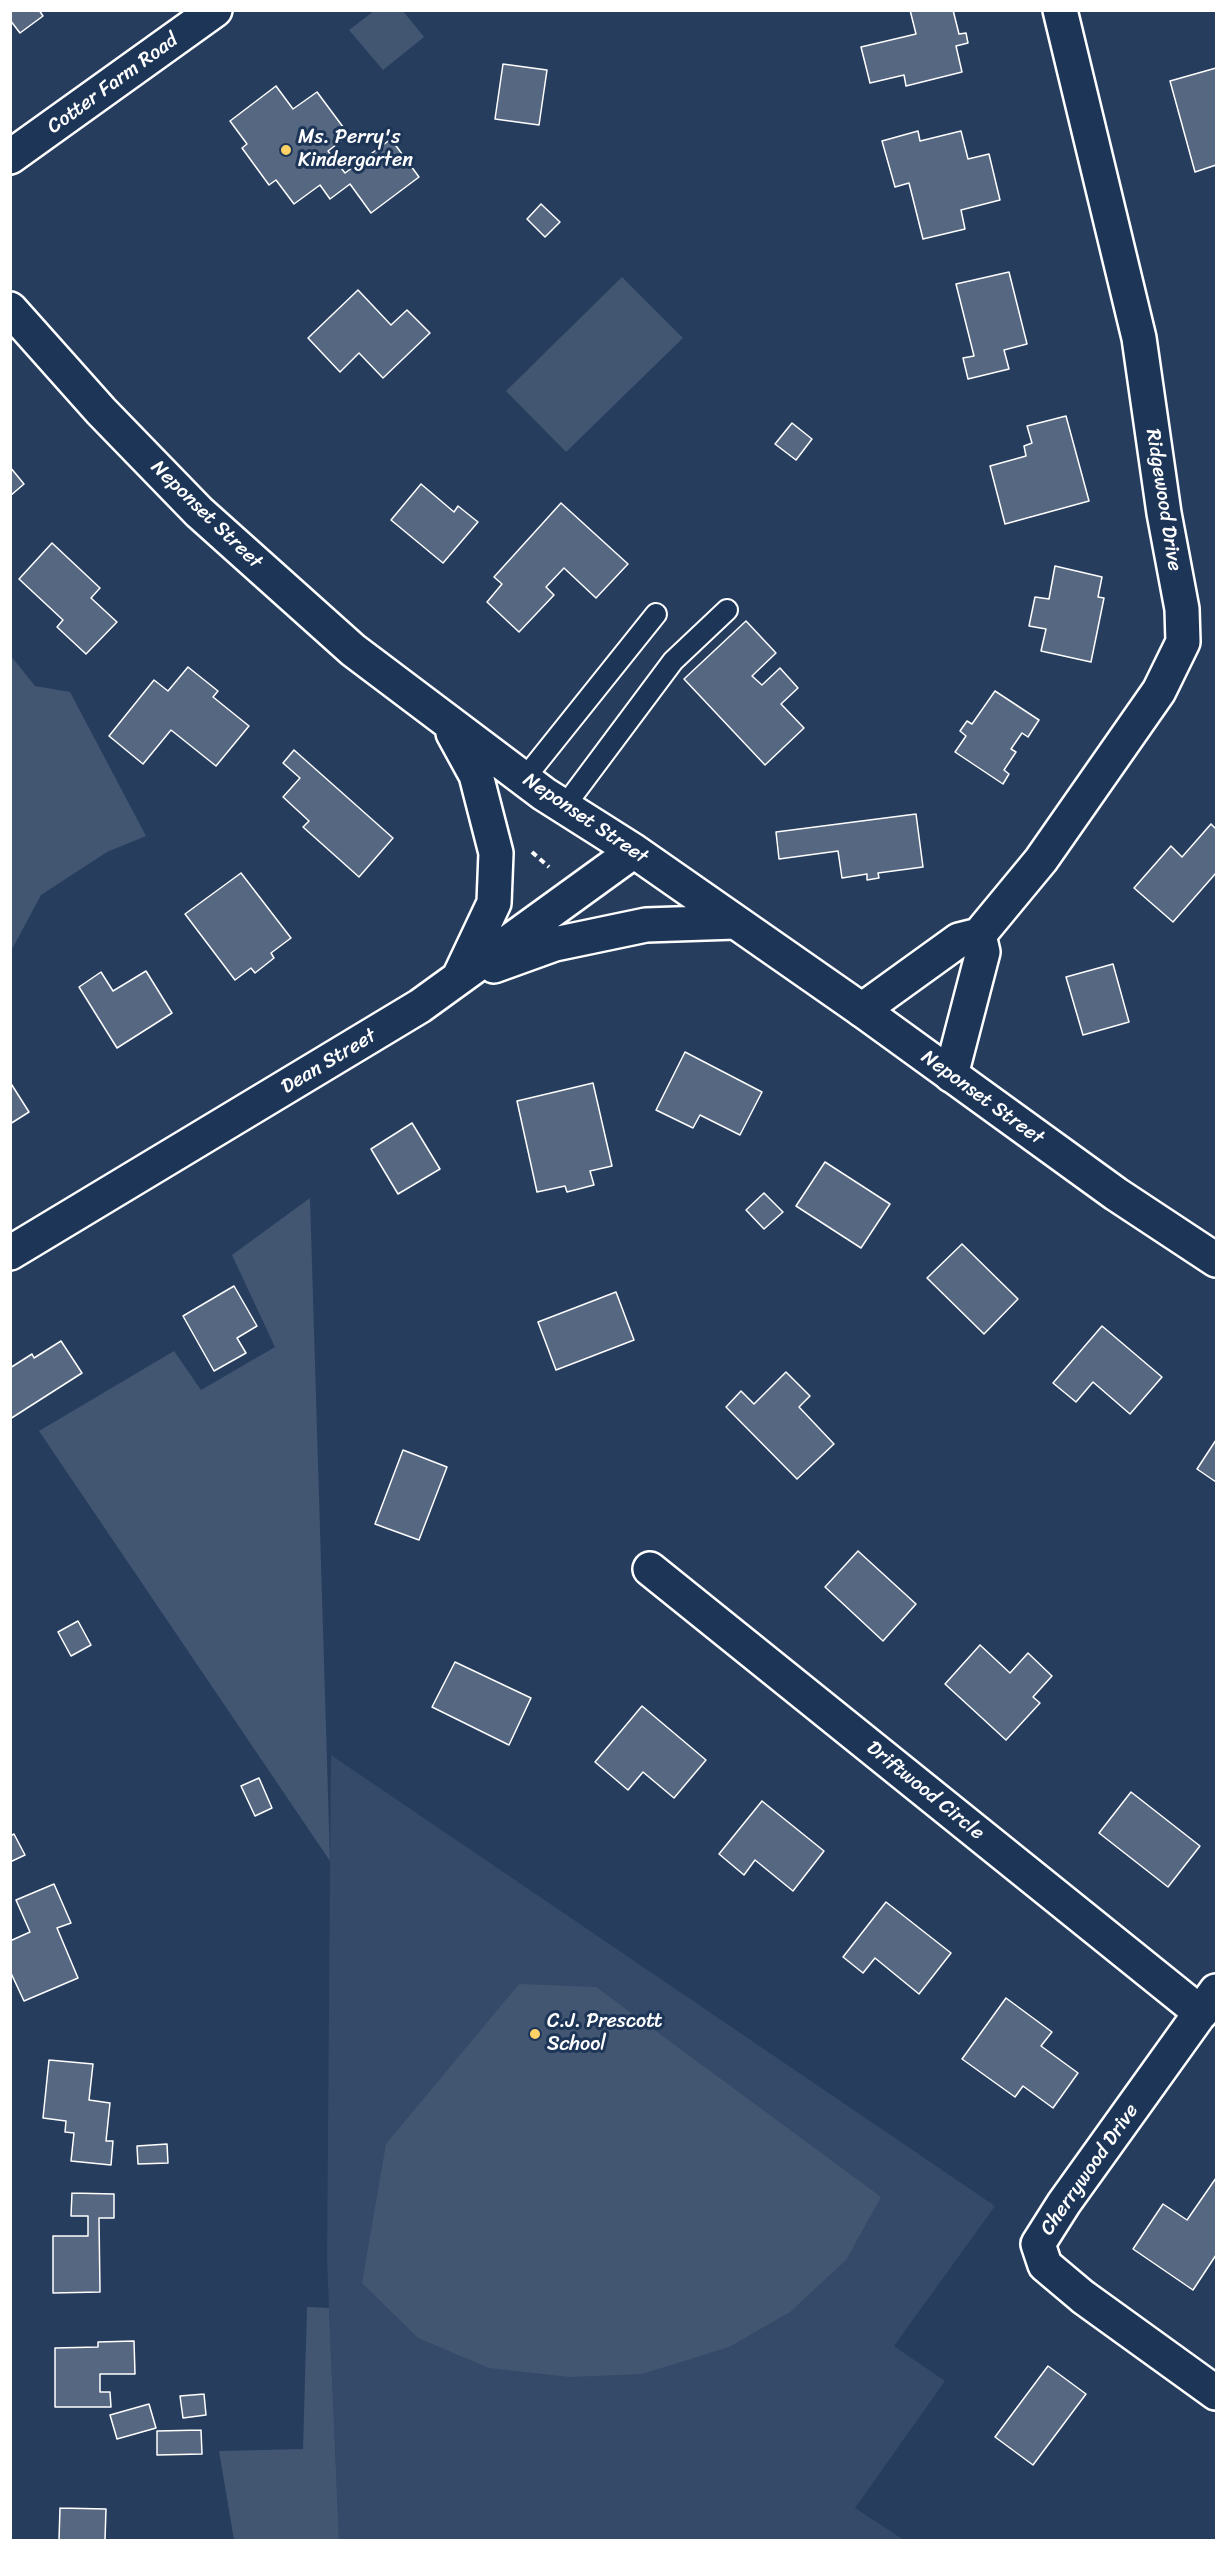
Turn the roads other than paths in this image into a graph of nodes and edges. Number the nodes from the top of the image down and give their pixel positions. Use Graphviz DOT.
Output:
graph roads {
  1 [pos="215,10"];
  2 [pos="1060,10"];
  3 [pos="10,157"];
  4 [pos="10,309"];
  5 [pos="727,610"];
  6 [pos="656,614"];
  7 [pos="447,721"];
  8 [pos="524,779"];
  9 [pos="564,807"];
  10 [pos="634,851"];
  11 [pos="735,922"];
  12 [pos="979,935"];
  13 [pos="458,978"];
  14 [pos="862,1010"];
  15 [pos="951,1075"];
  16 [pos="10,1253"];
  17 [pos="1216,1260"];
  18 [pos="650,1569"];
  19 [pos="1209,2002"];
  20 [pos="1216,2393"];
  1 -- 3 [label="main road, Cotter Farm Road"];
  2 -- 12 [label="main road, Ridgewood Drive"];
  4 -- 7 [label="main road, Neponset Street"];
  5 -- 9 [label="lane"];
  6 -- 8 [label="lane"];
  7 -- 8 [label="main road, Neponset Street"];
  7 -- 13 [label="main road"];
  8 -- 9 [label="main road, Neponset Street"];
  9 -- 10 [label="main road, Neponset Street"];
  10 -- 11 [label="main road, Neponset Street"];
  10 -- 13 [label="main road, Dean Street"];
  11 -- 13 [label="main road"];
  11 -- 14 [label="main road, Neponset Street"];
  12 -- 14 [label="main road, Ridgewood Drive"];
  12 -- 15 [label="main road"];
  13 -- 16 [label="main road, Dean Street"];
  14 -- 15 [label="main road, Neponset Street"];
  15 -- 17 [label="main road, Neponset Street"];
  18 -- 19 [label="main road, Driftwood Circle"];
  19 -- 20 [label="main road, Cherrywood Drive"];
}
